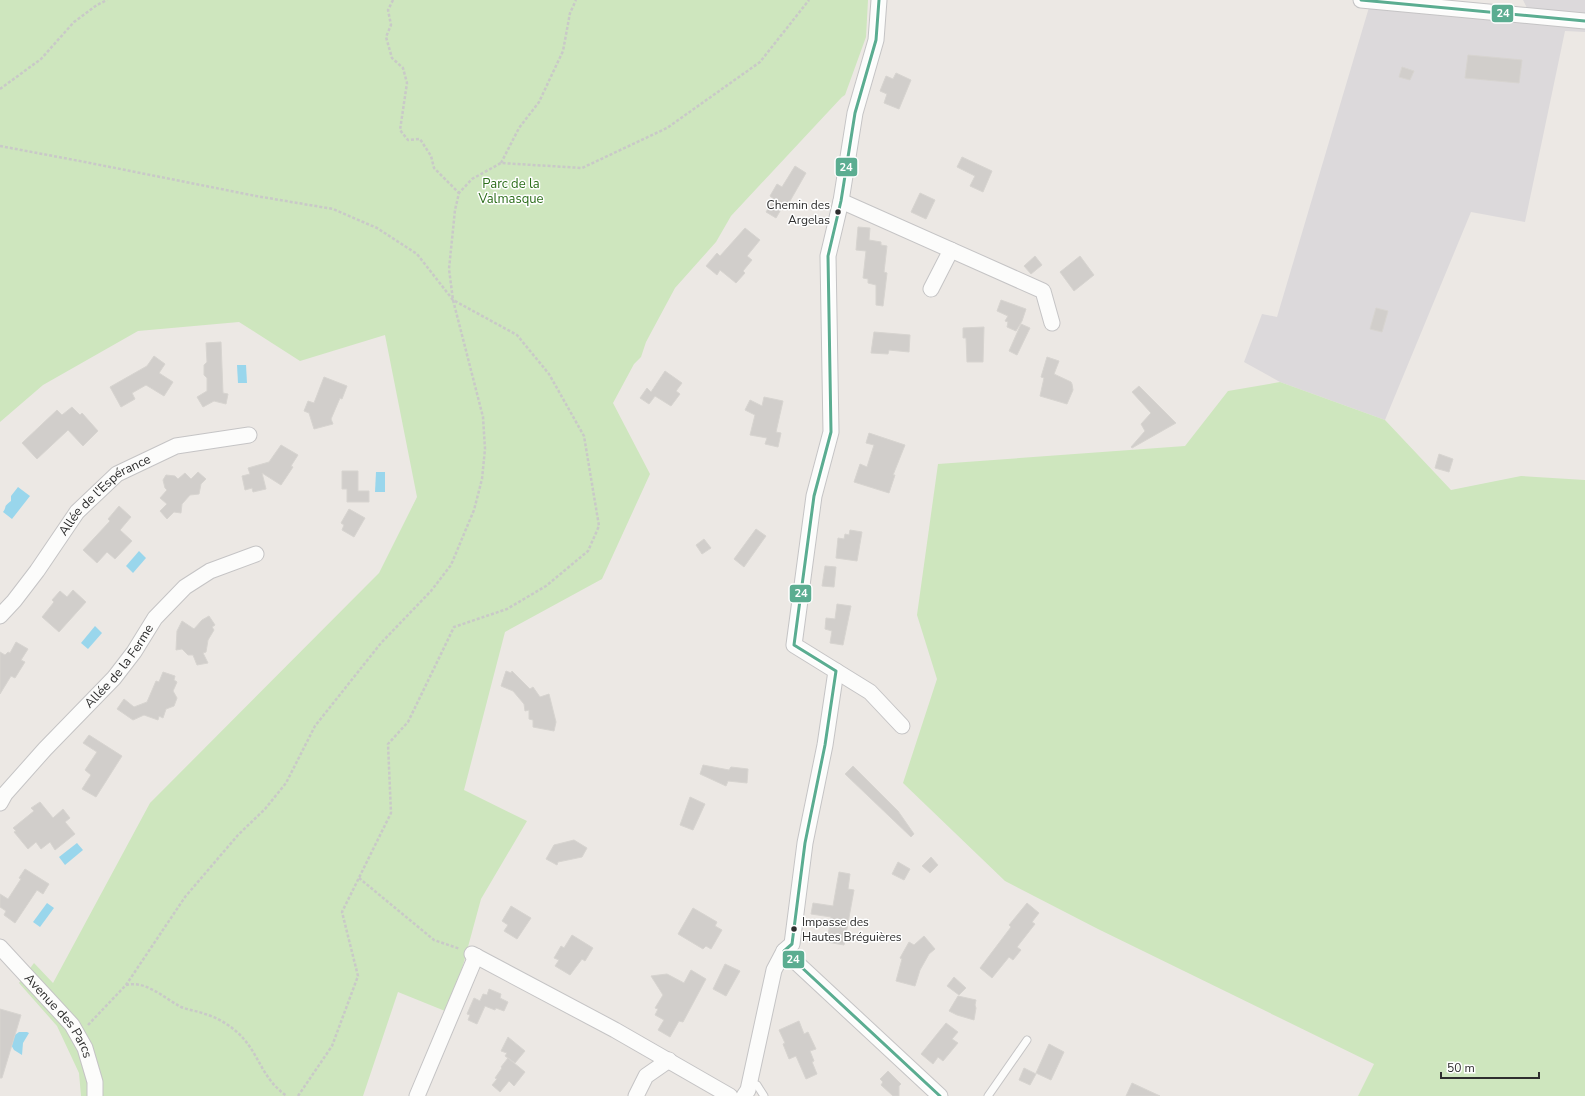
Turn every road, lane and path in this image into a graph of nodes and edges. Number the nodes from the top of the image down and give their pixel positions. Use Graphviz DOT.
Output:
graph roads {
  1 [pos="107,0"];
  2 [pos="393,0"];
  3 [pos="576,0"];
  4 [pos="809,0"];
  5 [pos="879,0"];
  6 [pos="1361,0"];
  7 [pos="1585,21"];
  8 [pos="0,89"];
  9 [pos="0,146"];
  10 [pos="501,163"];
  11 [pos="459,193"];
  12 [pos="841,201"];
  13 [pos="951,250"];
  14 [pos="931,289"];
  15 [pos="453,300"];
  16 [pos="1052,323"];
  17 [pos="249,435"];
  18 [pos="256,554"];
  19 [pos="0,616"];
  20 [pos="836,671"];
  21 [pos="902,726"];
  22 [pos="0,803"];
  23 [pos="359,878"];
  24 [pos="0,946"];
  25 [pos="784,951"];
  26 [pos="474,955"];
  27 [pos="126,985"];
  28 [pos="78,1036"];
  29 [pos="1027,1040"];
  30 [pos="669,1060"];
  31 [pos="747,1089"];
  32 [pos="96,1096"];
  33 [pos="287,1096"];
  34 [pos="298,1096"];
  35 [pos="417,1096"];
  36 [pos="636,1096"];
  37 [pos="730,1096"];
  38 [pos="764,1096"];
  39 [pos="940,1096"];
  40 [pos="988,1096"];
  1 -- 8 [label="path"];
  2 -- 11 [label="path"];
  3 -- 10 [label="path"];
  4 -- 10 [label="path"];
  5 -- 12 [label="street"];
  6 -- 7 [label="street"];
  9 -- 15 [label="path"];
  10 -- 11 [label="path"];
  11 -- 15 [label="path"];
  12 -- 13 [label="street"];
  12 -- 20 [label="street"];
  13 -- 14 [label="street"];
  13 -- 16 [label="street"];
  15 -- 23 [label="path"];
  15 -- 27 [label="path"];
  17 -- 19 [label="street, Allée de l'Espérance"];
  18 -- 22 [label="street, Allée de la Ferme"];
  20 -- 21 [label="street"];
  20 -- 25 [label="street"];
  23 -- 26 [label="path"];
  23 -- 34 [label="path"];
  24 -- 28 [label="street, Avenue des Parcs"];
  25 -- 31 [label="street"];
  25 -- 39 [label="street"];
  26 -- 30 [label="street"];
  26 -- 35 [label="street"];
  27 -- 28 [label="path"];
  27 -- 33 [label="path"];
  28 -- 32 [label="street, Avenue des Parcs"];
  29 -- 40 [label="lane"];
  30 -- 36 [label="street"];
  30 -- 37 [label="street"];
  31 -- 38 [label="lane"];
}
